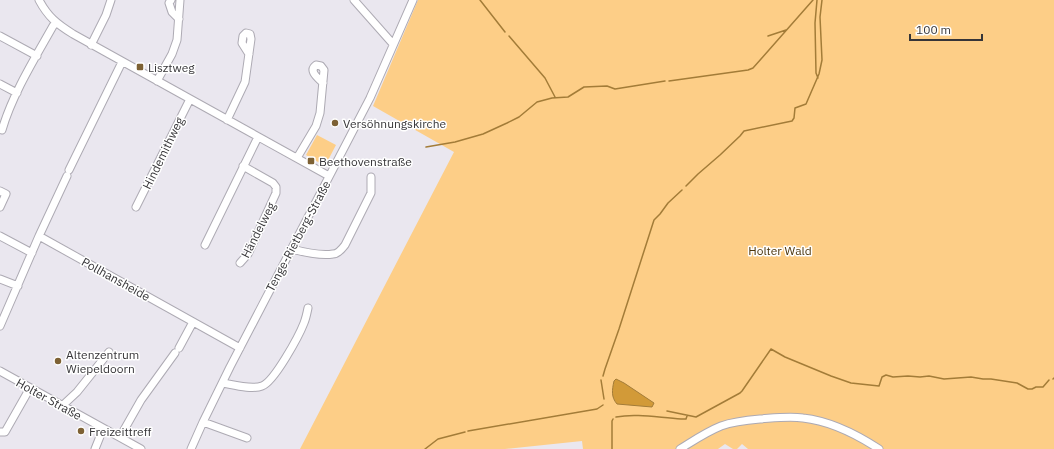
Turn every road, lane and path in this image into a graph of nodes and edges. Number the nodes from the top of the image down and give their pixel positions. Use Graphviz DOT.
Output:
graph roads {
  1 [pos="39,0"];
  2 [pos="111,0"];
  3 [pos="171,0"];
  4 [pos="180,0"];
  5 [pos="354,0"];
  6 [pos="413,0"];
  7 [pos="179,19"];
  8 [pos="56,23"];
  9 [pos="0,36"];
  10 [pos="91,44"];
  11 [pos="394,44"];
  12 [pos="249,54"];
  13 [pos="37,56"];
  14 [pos="122,62"];
  15 [pos="157,81"];
  16 [pos="323,83"];
  17 [pos="0,84"];
  18 [pos="17,93"];
  19 [pos="190,99"];
  20 [pos="227,120"];
  21 [pos="2,130"];
  22 [pos="258,137"];
  23 [pos="297,158"];
  24 [pos="243,166"];
  25 [pos="329,176"];
  26 [pos="371,177"];
  27 [pos="0,191"];
  28 [pos="136,206"];
  29 [pos="0,207"];
  30 [pos="0,236"];
  31 [pos="39,236"];
  32 [pos="205,245"];
  33 [pos="292,249"];
  34 [pos="32,253"];
  35 [pos="240,263"];
  36 [pos="0,279"];
  37 [pos="18,286"];
  38 [pos="308,308"];
  39 [pos="193,322"];
  40 [pos="0,326"];
  41 [pos="240,348"];
  42 [pos="109,352"];
  43 [pos="0,371"];
  44 [pos="222,383"];
  45 [pos="30,388"];
  46 [pos="62,406"];
  47 [pos="203,422"];
  48 [pos="103,429"];
  49 [pos="2,432"];
  50 [pos="120,437"];
  51 [pos="247,438"];
  52 [pos="95,449"];
  53 [pos="141,449"];
  54 [pos="191,449"];
  55 [pos="680,449"];
  56 [pos="879,449"];
  1 -- 8 [label="street"];
  2 -- 10 [label="street"];
  3 -- 7 [label="street"];
  4 -- 7 [label="street"];
  5 -- 11 [label="street"];
  6 -- 11 [label="street, Tenge-Rietberg-Straße"];
  7 -- 15 [label="street"];
  8 -- 10 [label="street"];
  8 -- 13 [label="street"];
  9 -- 13 [label="street"];
  10 -- 14 [label="street"];
  11 -- 25 [label="street, Tenge-Rietberg-Straße"];
  12 -- 20 [label="street"];
  13 -- 18 [label="street"];
  14 -- 15 [label="street"];
  14 -- 31 [label="street"];
  15 -- 19 [label="street"];
  16 -- 23 [label="street"];
  17 -- 18 [label="street"];
  18 -- 21 [label="street"];
  19 -- 20 [label="street"];
  19 -- 28 [label="street, Hindemithweg"];
  20 -- 22 [label="street"];
  22 -- 23 [label="street"];
  22 -- 24 [label="street"];
  23 -- 25 [label="street"];
  24 -- 32 [label="street"];
  24 -- 35 [label="street, Händelweg"];
  25 -- 33 [label="street, Tenge-Rietberg-Straße"];
  26 -- 33 [label="street"];
  27 -- 29 [label="street"];
  30 -- 34 [label="street"];
  31 -- 34 [label="street"];
  31 -- 39 [label="street, Pollhansheide"];
  33 -- 41 [label="street, Tenge-Rietberg-Straße"];
  34 -- 37 [label="street"];
  36 -- 37 [label="street"];
  37 -- 40 [label="street"];
  38 -- 44 [label="street"];
  39 -- 41 [label="street, Pollhansheide"];
  39 -- 50 [label="street"];
  41 -- 44 [label="street, Tenge-Rietberg-Straße"];
  42 -- 46 [label="street"];
  43 -- 45 [label="street, Holter Straße"];
  44 -- 47 [label="street, Tenge-Rietberg-Straße"];
  45 -- 46 [label="street, Holter Straße"];
  45 -- 49 [label="street"];
  46 -- 48 [label="street, Holter Straße"];
  47 -- 51 [label="street"];
  47 -- 54 [label="street, Tenge-Rietberg-Straße"];
  48 -- 50 [label="street, Holter Straße"];
  48 -- 52 [label="street"];
  50 -- 53 [label="street, Holter Straße"];
  55 -- 56 [label="street"];
}
